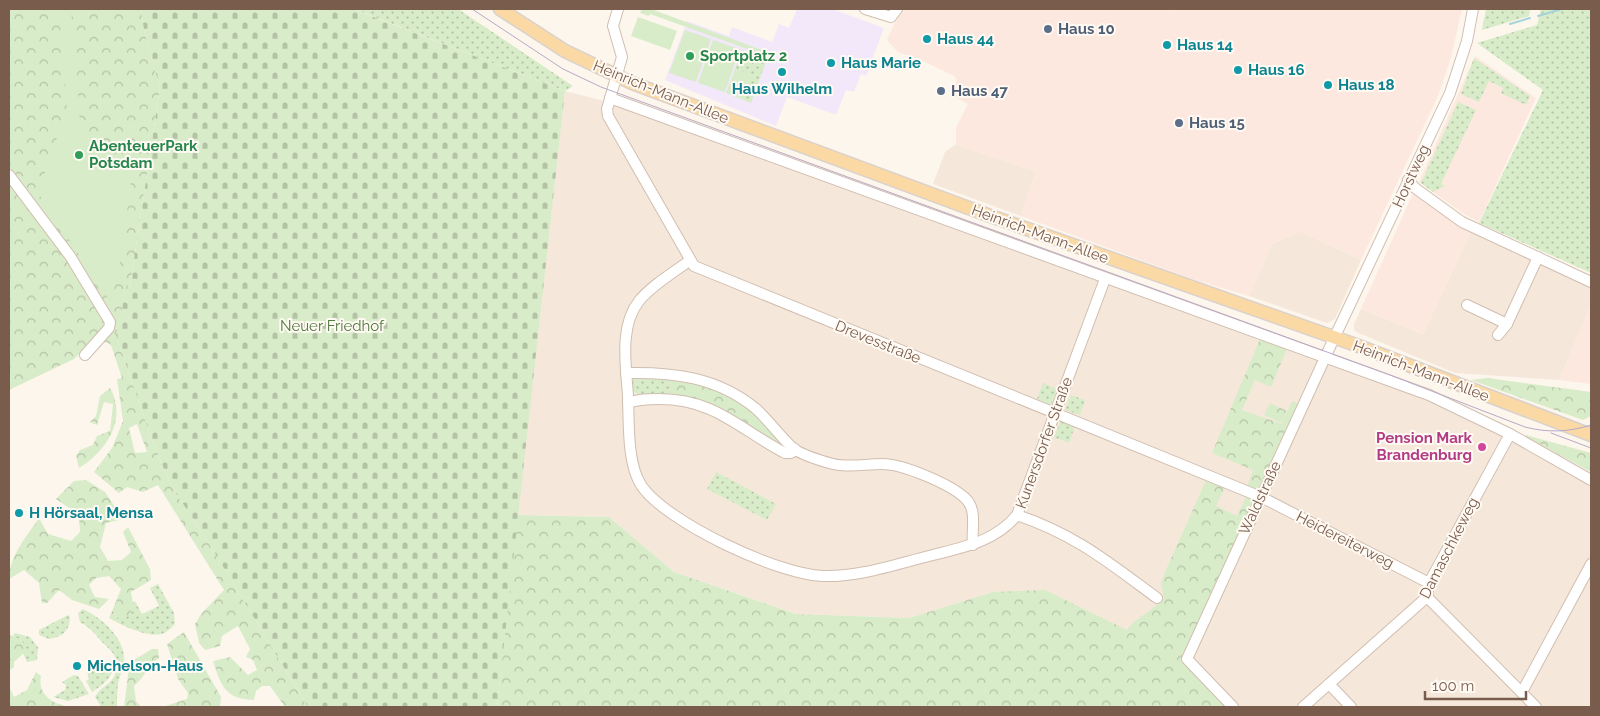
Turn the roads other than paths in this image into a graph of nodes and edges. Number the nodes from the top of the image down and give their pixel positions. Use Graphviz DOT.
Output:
graph roads {
  1 [pos="500,9"];
  2 [pos="618,9"];
  3 [pos="865,9"];
  4 [pos="1473,9"];
  5 [pos="896,12"];
  6 [pos="616,76"];
  7 [pos="610,98"];
  8 [pos="9,175"];
  9 [pos="1408,180"];
  10 [pos="1538,257"];
  11 [pos="689,261"];
  12 [pos="1105,279"];
  13 [pos="1591,282"];
  14 [pos="1467,305"];
  15 [pos="1507,324"];
  16 [pos="1498,335"];
  17 [pos="1334,338"];
  18 [pos="85,355"];
  19 [pos="1324,359"];
  20 [pos="626,373"];
  21 [pos="628,403"];
  22 [pos="1054,414"];
  23 [pos="1510,434"];
  24 [pos="1591,435"];
  25 [pos="795,449"];
  26 [pos="1591,480"];
  27 [pos="1261,497"];
  28 [pos="1017,516"];
  29 [pos="973,545"];
  30 [pos="1591,564"];
  31 [pos="1429,583"];
  32 [pos="1157,598"];
  33 [pos="1427,598"];
  34 [pos="1329,684"];
  35 [pos="1522,692"];
  36 [pos="1233,707"];
  37 [pos="1303,707"];
  38 [pos="1351,707"];
  39 [pos="1536,707"];
  1 -- 6 [label="main road, Heinrich-Mann-Allee"];
  2 -- 6 [label="street"];
  3 -- 5 [label="street"];
  4 -- 9 [label="street, Horstweg"];
  6 -- 7 [label="street"];
  6 -- 17 [label="main road, Heinrich-Mann-Allee"];
  7 -- 11 [label="street"];
  7 -- 12 [label="street, Heinrich-Mann-Allee"];
  8 -- 18 [label="street"];
  9 -- 10 [label="street"];
  9 -- 17 [label="street, Horstweg"];
  10 -- 13 [label="street"];
  10 -- 15 [label="street"];
  11 -- 20 [label="street, Kunersdorfer Straße"];
  11 -- 22 [label="street, Drevesstraße"];
  12 -- 19 [label="street, Heinrich-Mann-Allee"];
  12 -- 22 [label="street, Kunersdorfer Straße"];
  14 -- 15 [label="street"];
  15 -- 16 [label="street"];
  17 -- 19 [label="street, Waldstraße"];
  17 -- 24 [label="main road, Heinrich-Mann-Allee"];
  19 -- 23 [label="street, Heinrich-Mann-Allee"];
  19 -- 27 [label="street, Waldstraße"];
  20 -- 21 [label="street, Kunersdorfer Straße"];
  20 -- 25 [label="street"];
  21 -- 25 [label="street"];
  21 -- 29 [label="street, Kunersdorfer Straße"];
  22 -- 27 [label="street, Drevesstraße"];
  22 -- 28 [label="street, Kunersdorfer Straße"];
  23 -- 26 [label="street, Heinrich-Mann-Allee"];
  23 -- 31 [label="street, Damaschkeweg"];
  25 -- 29 [label="street"];
  27 -- 31 [label="street, Heidereiterweg"];
  27 -- 36 [label="street, Waldstraße"];
  28 -- 29 [label="street, Kunersdorfer Straße"];
  28 -- 32 [label="street"];
  30 -- 35 [label="street"];
  31 -- 33 [label="street, Damaschkeweg"];
  33 -- 34 [label="street, Damaschkeweg"];
  33 -- 35 [label="street"];
  34 -- 37 [label="street, Damaschkeweg"];
  34 -- 38 [label="street"];
  35 -- 39 [label="street"];
}
